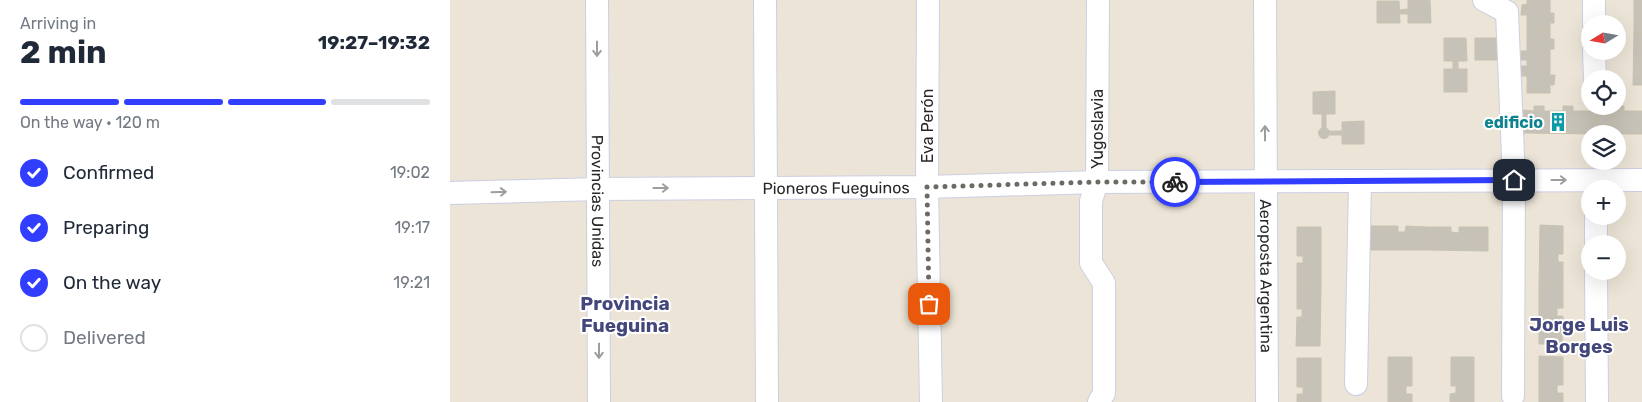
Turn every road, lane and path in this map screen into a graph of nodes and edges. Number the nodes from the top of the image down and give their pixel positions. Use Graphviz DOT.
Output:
graph roads {
  1 [pos="597,0"];
  2 [pos="765,0"];
  3 [pos="928,0"];
  4 [pos="1098,0"];
  5 [pos="1265,0"];
  6 [pos="1484,0"];
  7 [pos="1594,0"];
  8 [pos="1594,15"];
  9 [pos="1514,180"];
  10 [pos="1642,180"];
  11 [pos="1360,181"];
  12 [pos="1626,181"];
  13 [pos="1097,182"];
  14 [pos="1266,182"];
  15 [pos="1581,183"];
  16 [pos="766,187"];
  17 [pos="927,187"];
  18 [pos="598,188"];
  19 [pos="450,193"];
  20 [pos="1596,280"];
  21 [pos="1356,384"];
  22 [pos="1513,396"];
  23 [pos="599,402"];
  24 [pos="767,402"];
  25 [pos="931,402"];
  26 [pos="1099,402"];
  27 [pos="1267,402"];
  28 [pos="1597,402"];
  1 -- 18 [label="street, Provincias Unidas, one-way"];
  2 -- 16 [label="street"];
  3 -- 17 [label="street, Eva Perón"];
  4 -- 13 [label="street, Yugoslavia"];
  14 -- 5 [label="street, Aeroposta Argentina, one-way"];
  6 -- 9 [label="street"];
  7 -- 8 [label="street"];
  9 -- 11 [label="street, Pioneros Fueguinos"];
  9 -- 15 [label="street, Pioneros Fueguinos, one-way"];
  9 -- 22 [label="street"];
  10 -- 12 [label="street, Pioneros Fueguinos"];
  11 -- 14 [label="street, Pioneros Fueguinos"];
  11 -- 21 [label="street"];
  13 -- 14 [label="street, Pioneros Fueguinos"];
  13 -- 17 [label="street, Pioneros Fueguinos"];
  13 -- 26 [label="street, Yugoslavia"];
  14 -- 27 [label="street, Aeroposta Argentina"];
  16 -- 17 [label="street, Pioneros Fueguinos"];
  18 -- 16 [label="street, Pioneros Fueguinos, one-way"];
  16 -- 24 [label="street"];
  17 -- 25 [label="street, Eva Perón"];
  19 -- 18 [label="street, Pioneros Fueguinos, one-way"];
  18 -- 23 [label="street, Provincias Unidas, one-way"];
  20 -- 28 [label="street"];
}
